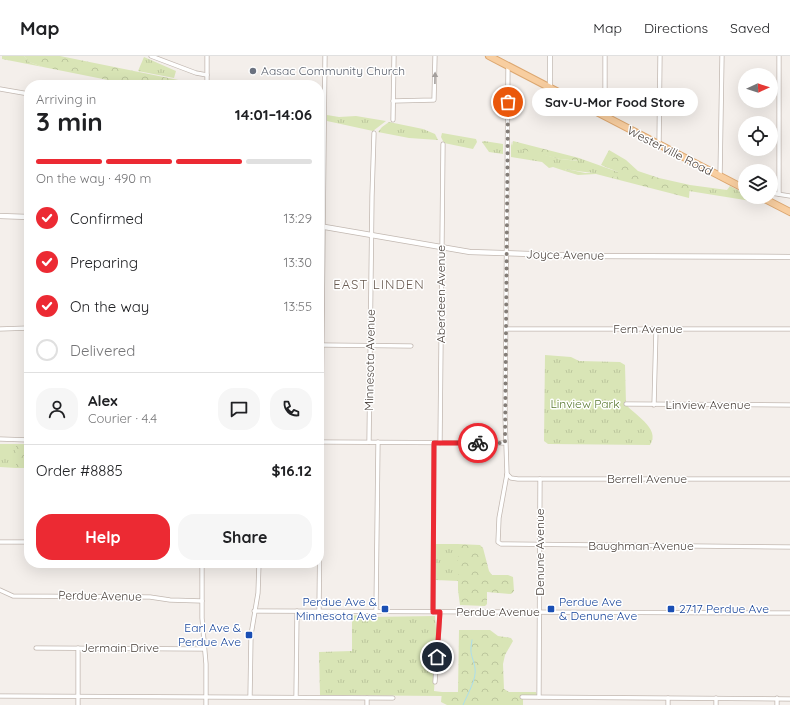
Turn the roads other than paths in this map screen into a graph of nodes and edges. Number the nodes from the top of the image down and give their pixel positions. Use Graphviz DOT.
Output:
graph roads {
  1 [pos="151,56"];
  2 [pos="207,56"];
  3 [pos="325,56"];
  4 [pos="394,56"];
  5 [pos="435,56"];
  6 [pos="489,56"];
  7 [pos="550,56"];
  8 [pos="605,56"];
  9 [pos="660,56"];
  10 [pos="722,56"];
  11 [pos="779,56"];
  12 [pos="508,66"];
  13 [pos="207,75"];
  14 [pos="207,80"];
  15 [pos="550,88"];
  16 [pos="0,89"];
  17 [pos="24,93"];
  18 [pos="393,100"];
  19 [pos="605,117"];
  20 [pos="394,120"];
  21 [pos="374,133"];
  22 [pos="443,144"];
  23 [pos="659,146"];
  24 [pos="324,153"];
  25 [pos="720,177"];
  26 [pos="738,186"];
  27 [pos="779,194"];
  28 [pos="790,196"];
  29 [pos="775,204"];
  30 [pos="790,212"];
  31 [pos="0,216"];
  32 [pos="24,216"];
  33 [pos="324,227"];
  34 [pos="372,235"];
  35 [pos="441,248"];
  36 [pos="507,254"];
  37 [pos="790,257"];
  38 [pos="0,328"];
  39 [pos="24,328"];
  40 [pos="506,329"];
  41 [pos="656,329"];
  42 [pos="790,329"];
  43 [pos="324,345"];
  44 [pos="370,346"];
  45 [pos="411,346"];
  46 [pos="626,404"];
  47 [pos="654,405"];
  48 [pos="790,405"];
  49 [pos="0,439"];
  50 [pos="24,440"];
  51 [pos="324,442"];
  52 [pos="369,442"];
  53 [pos="378,442"];
  54 [pos="434,443"];
  55 [pos="440,443"];
  56 [pos="505,443"];
  57 [pos="507,474"];
  58 [pos="540,479"];
  59 [pos="790,479"];
  60 [pos="0,542"];
  61 [pos="24,542"];
  62 [pos="540,545"];
  63 [pos="790,547"];
  64 [pos="202,568"];
  65 [pos="259,568"];
  66 [pos="319,568"];
  67 [pos="0,590"];
  68 [pos="202,601"];
  69 [pos="254,611"];
  70 [pos="296,611"];
  71 [pos="319,611"];
  72 [pos="376,612"];
  73 [pos="433,612"];
  74 [pos="440,612"];
  75 [pos="539,612"];
  76 [pos="790,613"];
  77 [pos="36,648"];
  78 [pos="78,648"];
  79 [pos="204,649"];
  80 [pos="435,682"];
  81 [pos="0,696"];
  82 [pos="78,696"];
  83 [pos="206,697"];
  84 [pos="250,697"];
  85 [pos="296,697"];
  86 [pos="522,697"];
  87 [pos="367,698"];
  88 [pos="393,698"];
  89 [pos="539,698"];
  90 [pos="668,698"];
  91 [pos="716,698"];
  92 [pos="776,698"];
  93 [pos="790,699"];
  94 [pos="78,705"];
  95 [pos="206,705"];
  96 [pos="367,705"];
  97 [pos="668,705"];
  98 [pos="716,705"];
  99 [pos="777,705"];
  1 -- 13 [label="street"];
  2 -- 13 [label="street"];
  3 -- 24 [label="street"];
  4 -- 18 [label="street"];
  18 -- 5 [label="street, one-way"];
  6 -- 12 [label="main road, Westerville Road"];
  7 -- 15 [label="street"];
  8 -- 19 [label="street"];
  9 -- 23 [label="street"];
  10 -- 25 [label="street"];
  11 -- 27 [label="street"];
  12 -- 15 [label="main road, Westerville Road"];
  12 -- 36 [label="street"];
  13 -- 14 [label="street"];
  15 -- 19 [label="main road, Westerville Road"];
  16 -- 17 [label="street"];
  18 -- 20 [label="street"];
  19 -- 23 [label="main road, Westerville Road"];
  21 -- 34 [label="street, Minnesota Avenue"];
  22 -- 35 [label="street, Aberdeen Avenue"];
  23 -- 25 [label="main road, Westerville Road"];
  25 -- 26 [label="main road, Westerville Road"];
  27 -- 28 [label="street"];
  29 -- 30 [label="main road"];
  31 -- 32 [label="street"];
  33 -- 34 [label="street, Joyce Avenue"];
  34 -- 35 [label="street, Joyce Avenue"];
  34 -- 44 [label="street, Minnesota Avenue"];
  35 -- 36 [label="street, Joyce Avenue"];
  35 -- 55 [label="street, Aberdeen Avenue"];
  36 -- 37 [label="street, Joyce Avenue"];
  36 -- 40 [label="street"];
  38 -- 39 [label="street"];
  40 -- 41 [label="street, Fern Avenue"];
  40 -- 56 [label="street"];
  41 -- 42 [label="street, Fern Avenue"];
  41 -- 47 [label="street"];
  43 -- 44 [label="street"];
  44 -- 45 [label="street"];
  44 -- 52 [label="street, Minnesota Avenue"];
  46 -- 47 [label="street, Linview Avenue"];
  47 -- 48 [label="street, Linview Avenue"];
  49 -- 50 [label="street"];
  51 -- 52 [label="street"];
  52 -- 53 [label="street"];
  53 -- 54 [label="street"];
  53 -- 72 [label="street"];
  54 -- 55 [label="street"];
  54 -- 73 [label="street"];
  55 -- 56 [label="street"];
  56 -- 57 [label="street"];
  57 -- 58 [label="street, Berrell Avenue"];
  57 -- 62 [label="street, Baughman Avenue"];
  58 -- 59 [label="street, Berrell Avenue"];
  58 -- 62 [label="street, Denune Avenue"];
  60 -- 61 [label="street"];
  62 -- 63 [label="street, Baughman Avenue"];
  62 -- 75 [label="street, Denune Avenue"];
  64 -- 68 [label="street"];
  65 -- 69 [label="street"];
  66 -- 71 [label="street"];
  67 -- 68 [label="street, Perdue Avenue"];
  68 -- 79 [label="street"];
  69 -- 70 [label="street, Perdue Avenue"];
  69 -- 84 [label="street"];
  70 -- 71 [label="street, Perdue Avenue"];
  70 -- 85 [label="street"];
  71 -- 72 [label="street, Perdue Avenue"];
  72 -- 73 [label="street, Perdue Avenue"];
  73 -- 74 [label="street, Perdue Avenue"];
  74 -- 75 [label="street, Perdue Avenue"];
  74 -- 80 [label="street"];
  75 -- 76 [label="street, Perdue Avenue"];
  75 -- 89 [label="street, Denune Avenue"];
  77 -- 78 [label="street, Jermain Drive"];
  78 -- 79 [label="street, Jermain Drive"];
  78 -- 82 [label="street"];
  79 -- 83 [label="street"];
  81 -- 82 [label="street"];
  82 -- 83 [label="street"];
  82 -- 94 [label="street"];
  83 -- 84 [label="street"];
  83 -- 95 [label="street"];
  84 -- 85 [label="street"];
  85 -- 87 [label="street"];
  86 -- 89 [label="street"];
  87 -- 88 [label="street"];
  87 -- 96 [label="street"];
  89 -- 90 [label="street"];
  90 -- 91 [label="street"];
  90 -- 97 [label="street"];
  91 -- 92 [label="street"];
  91 -- 98 [label="street"];
  92 -- 93 [label="street"];
  92 -- 99 [label="street"];
}
